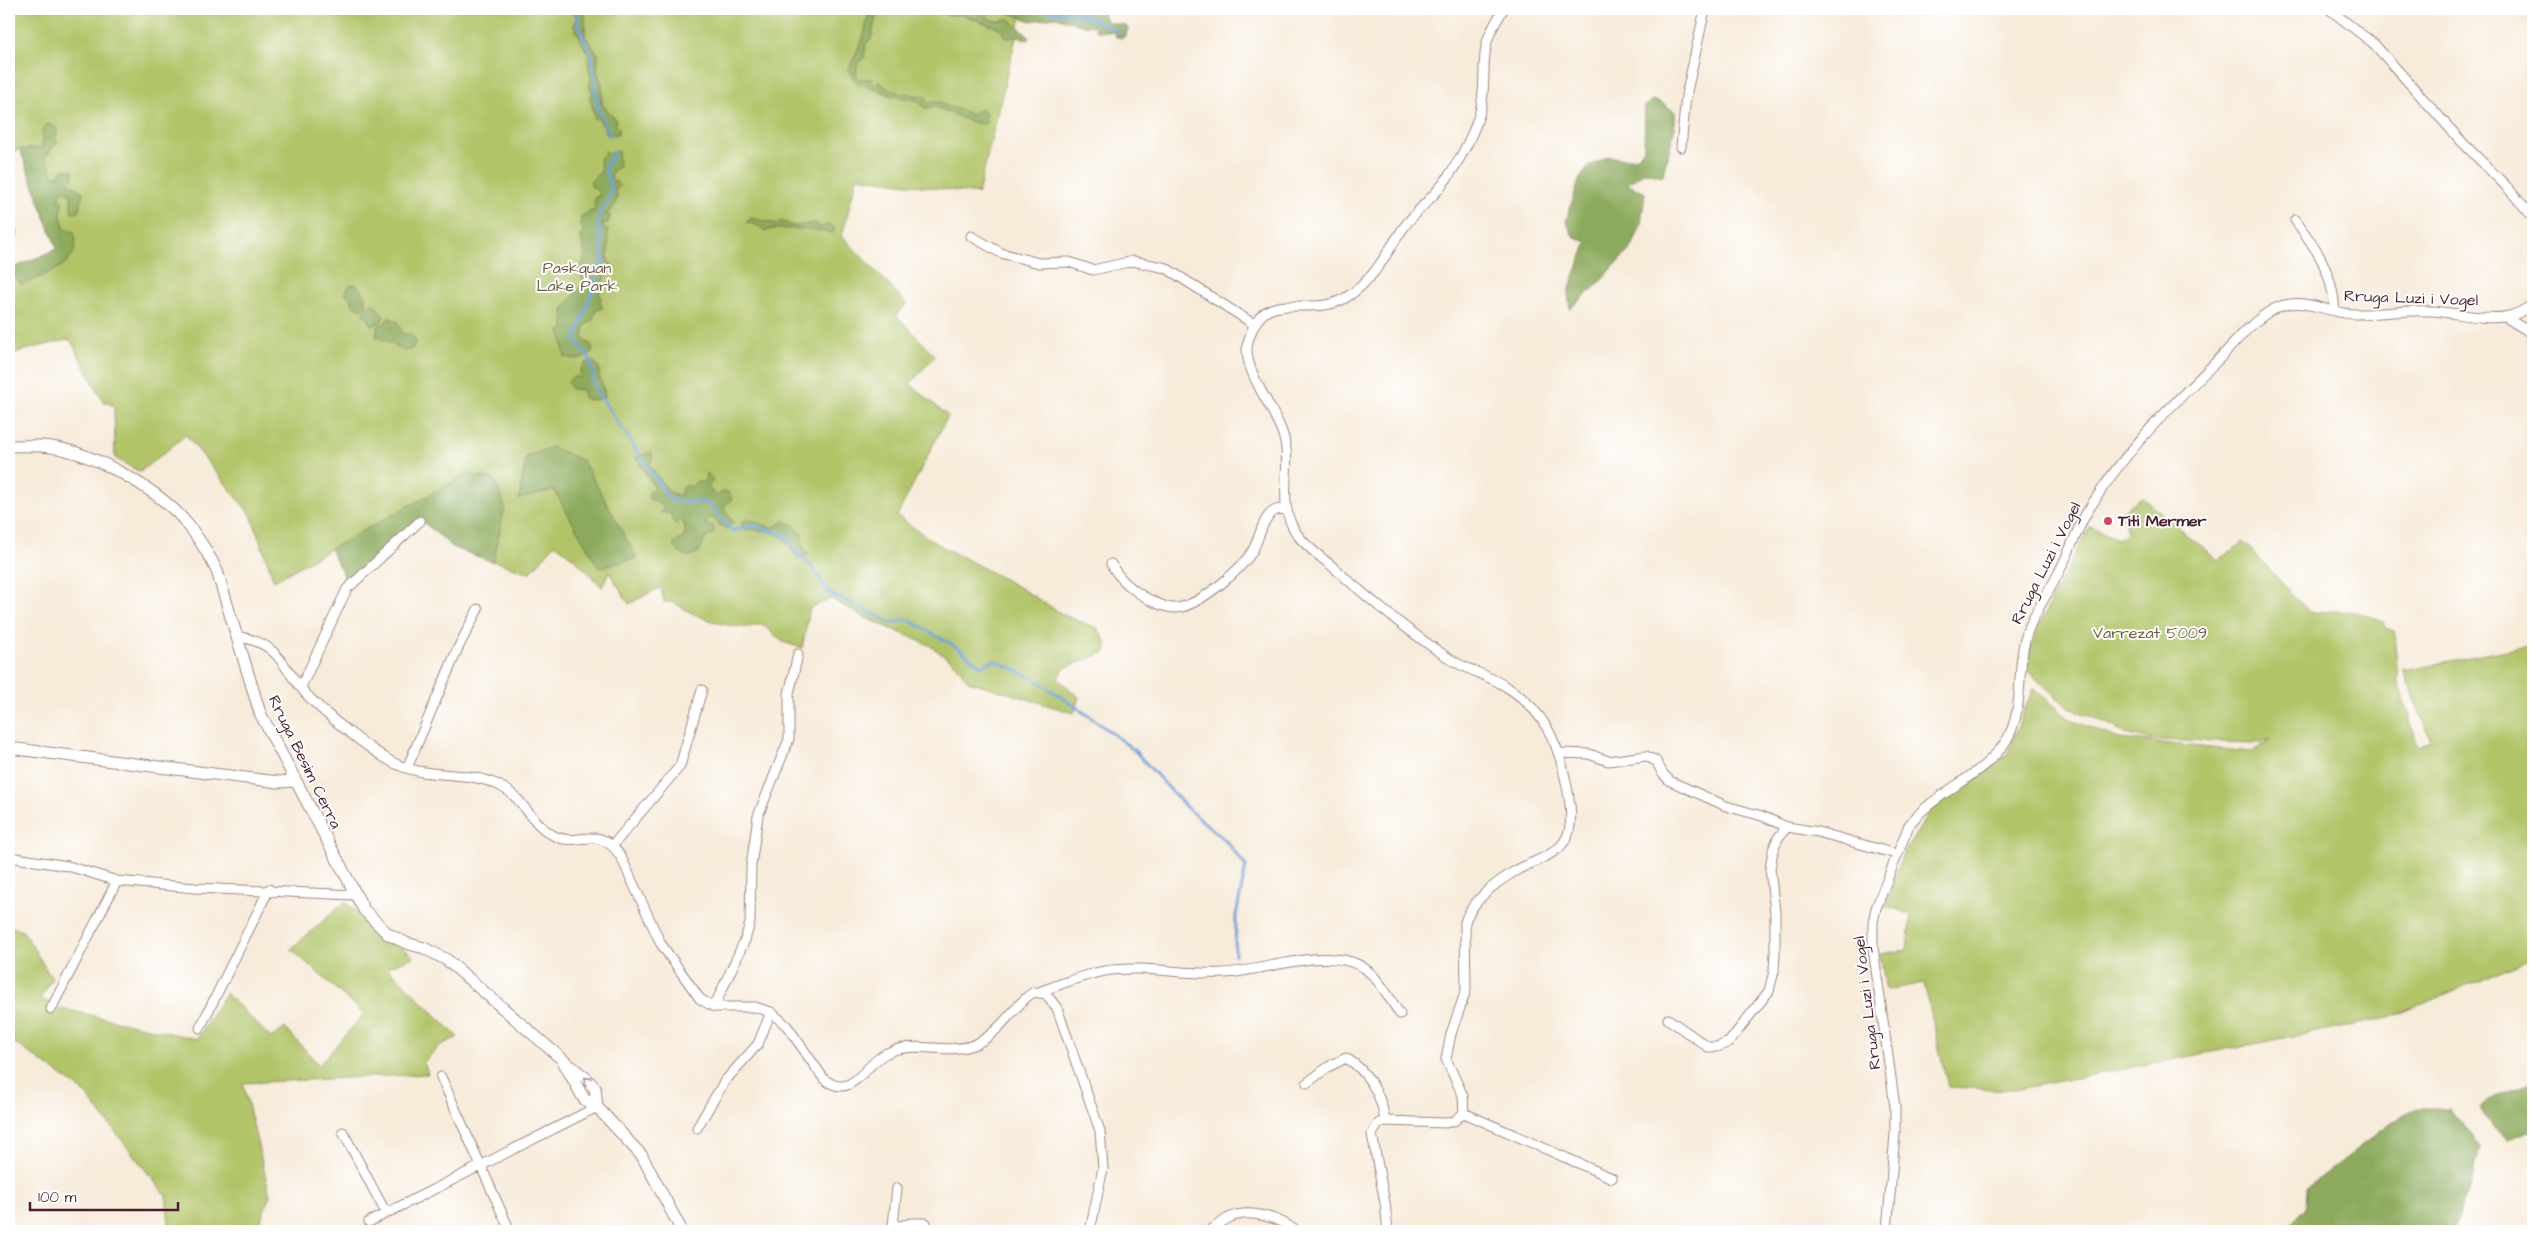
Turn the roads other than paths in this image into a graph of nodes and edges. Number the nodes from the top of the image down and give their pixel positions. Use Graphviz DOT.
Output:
graph roads {
  1 [pos="1503,9"];
  2 [pos="1705,9"];
  3 [pos="2329,9"];
  4 [pos="1681,147"];
  5 [pos="2533,217"];
  6 [pos="2295,220"];
  7 [pos="971,236"];
  8 [pos="2533,304"];
  9 [pos="2335,310"];
  10 [pos="2505,317"];
  11 [pos="1255,325"];
  12 [pos="2533,334"];
  13 [pos="9,446"];
  14 [pos="1286,509"];
  15 [pos="420,522"];
  16 [pos="1111,564"];
  17 [pos="478,609"];
  18 [pos="236,636"];
  19 [pos="798,654"];
  20 [pos="301,687"];
  21 [pos="702,690"];
  22 [pos="9,748"];
  23 [pos="1559,753"];
  24 [pos="407,768"];
  25 [pos="295,781"];
  26 [pos="1787,827"];
  27 [pos="613,844"];
  28 [pos="1896,854"];
  29 [pos="9,856"];
  30 [pos="117,880"];
  31 [pos="269,889"];
  32 [pos="355,895"];
  33 [pos="1039,992"];
  34 [pos="714,1007"];
  35 [pos="50,1009"];
  36 [pos="771,1012"];
  37 [pos="1400,1014"];
  38 [pos="1668,1019"];
  39 [pos="200,1028"];
  40 [pos="441,1077"];
  41 [pos="1307,1083"];
  42 [pos="597,1107"];
  43 [pos="1464,1113"];
  44 [pos="1385,1121"];
  45 [pos="697,1128"];
  46 [pos="343,1132"];
  47 [pos="480,1166"];
  48 [pos="1612,1178"];
  49 [pos="897,1188"];
  50 [pos="386,1214"];
  51 [pos="369,1222"];
  52 [pos="510,1231"];
  53 [pos="682,1231"];
  54 [pos="929,1231"];
  55 [pos="1090,1231"];
  56 [pos="1209,1231"];
  57 [pos="1296,1231"];
  58 [pos="1388,1231"];
  59 [pos="1887,1231"];
  1 -- 11 [label="street"];
  2 -- 4 [label="street"];
  3 -- 5 [label="street"];
  6 -- 9 [label="street"];
  7 -- 11 [label="street"];
  8 -- 10 [label="street, Rruga Luzi i Vogel"];
  9 -- 10 [label="street, Rruga Luzi i Vogel"];
  9 -- 28 [label="street, Rruga Luzi i Vogel"];
  10 -- 12 [label="street"];
  11 -- 14 [label="street"];
  13 -- 18 [label="street, Rruga Besim Cerra"];
  14 -- 16 [label="street"];
  14 -- 23 [label="street"];
  15 -- 20 [label="street"];
  17 -- 24 [label="street"];
  18 -- 20 [label="street"];
  18 -- 25 [label="street, Rruga Besim Cerra"];
  19 -- 34 [label="street"];
  20 -- 24 [label="street"];
  21 -- 27 [label="street"];
  22 -- 25 [label="street"];
  23 -- 26 [label="street"];
  23 -- 43 [label="street"];
  24 -- 27 [label="street"];
  25 -- 32 [label="street, Rruga Besim Cerra"];
  26 -- 28 [label="street"];
  26 -- 38 [label="street"];
  27 -- 34 [label="street"];
  28 -- 59 [label="street, Rruga Luzi i Vogel"];
  29 -- 30 [label="street"];
  30 -- 31 [label="street"];
  30 -- 35 [label="street"];
  31 -- 32 [label="street"];
  31 -- 39 [label="street"];
  32 -- 42 [label="street, Rruga Besim Cerra"];
  33 -- 36 [label="street"];
  33 -- 37 [label="street"];
  33 -- 55 [label="street"];
  34 -- 36 [label="street"];
  36 -- 45 [label="street"];
  40 -- 47 [label="street"];
  41 -- 44 [label="street"];
  42 -- 47 [label="street"];
  42 -- 53 [label="street, Rruga Besim Cerra"];
  43 -- 44 [label="street"];
  43 -- 48 [label="street"];
  44 -- 58 [label="street"];
  46 -- 50 [label="street"];
  47 -- 50 [label="street"];
  47 -- 52 [label="street"];
  49 -- 54 [label="street"];
  50 -- 51 [label="street"];
  56 -- 57 [label="street"];
}
